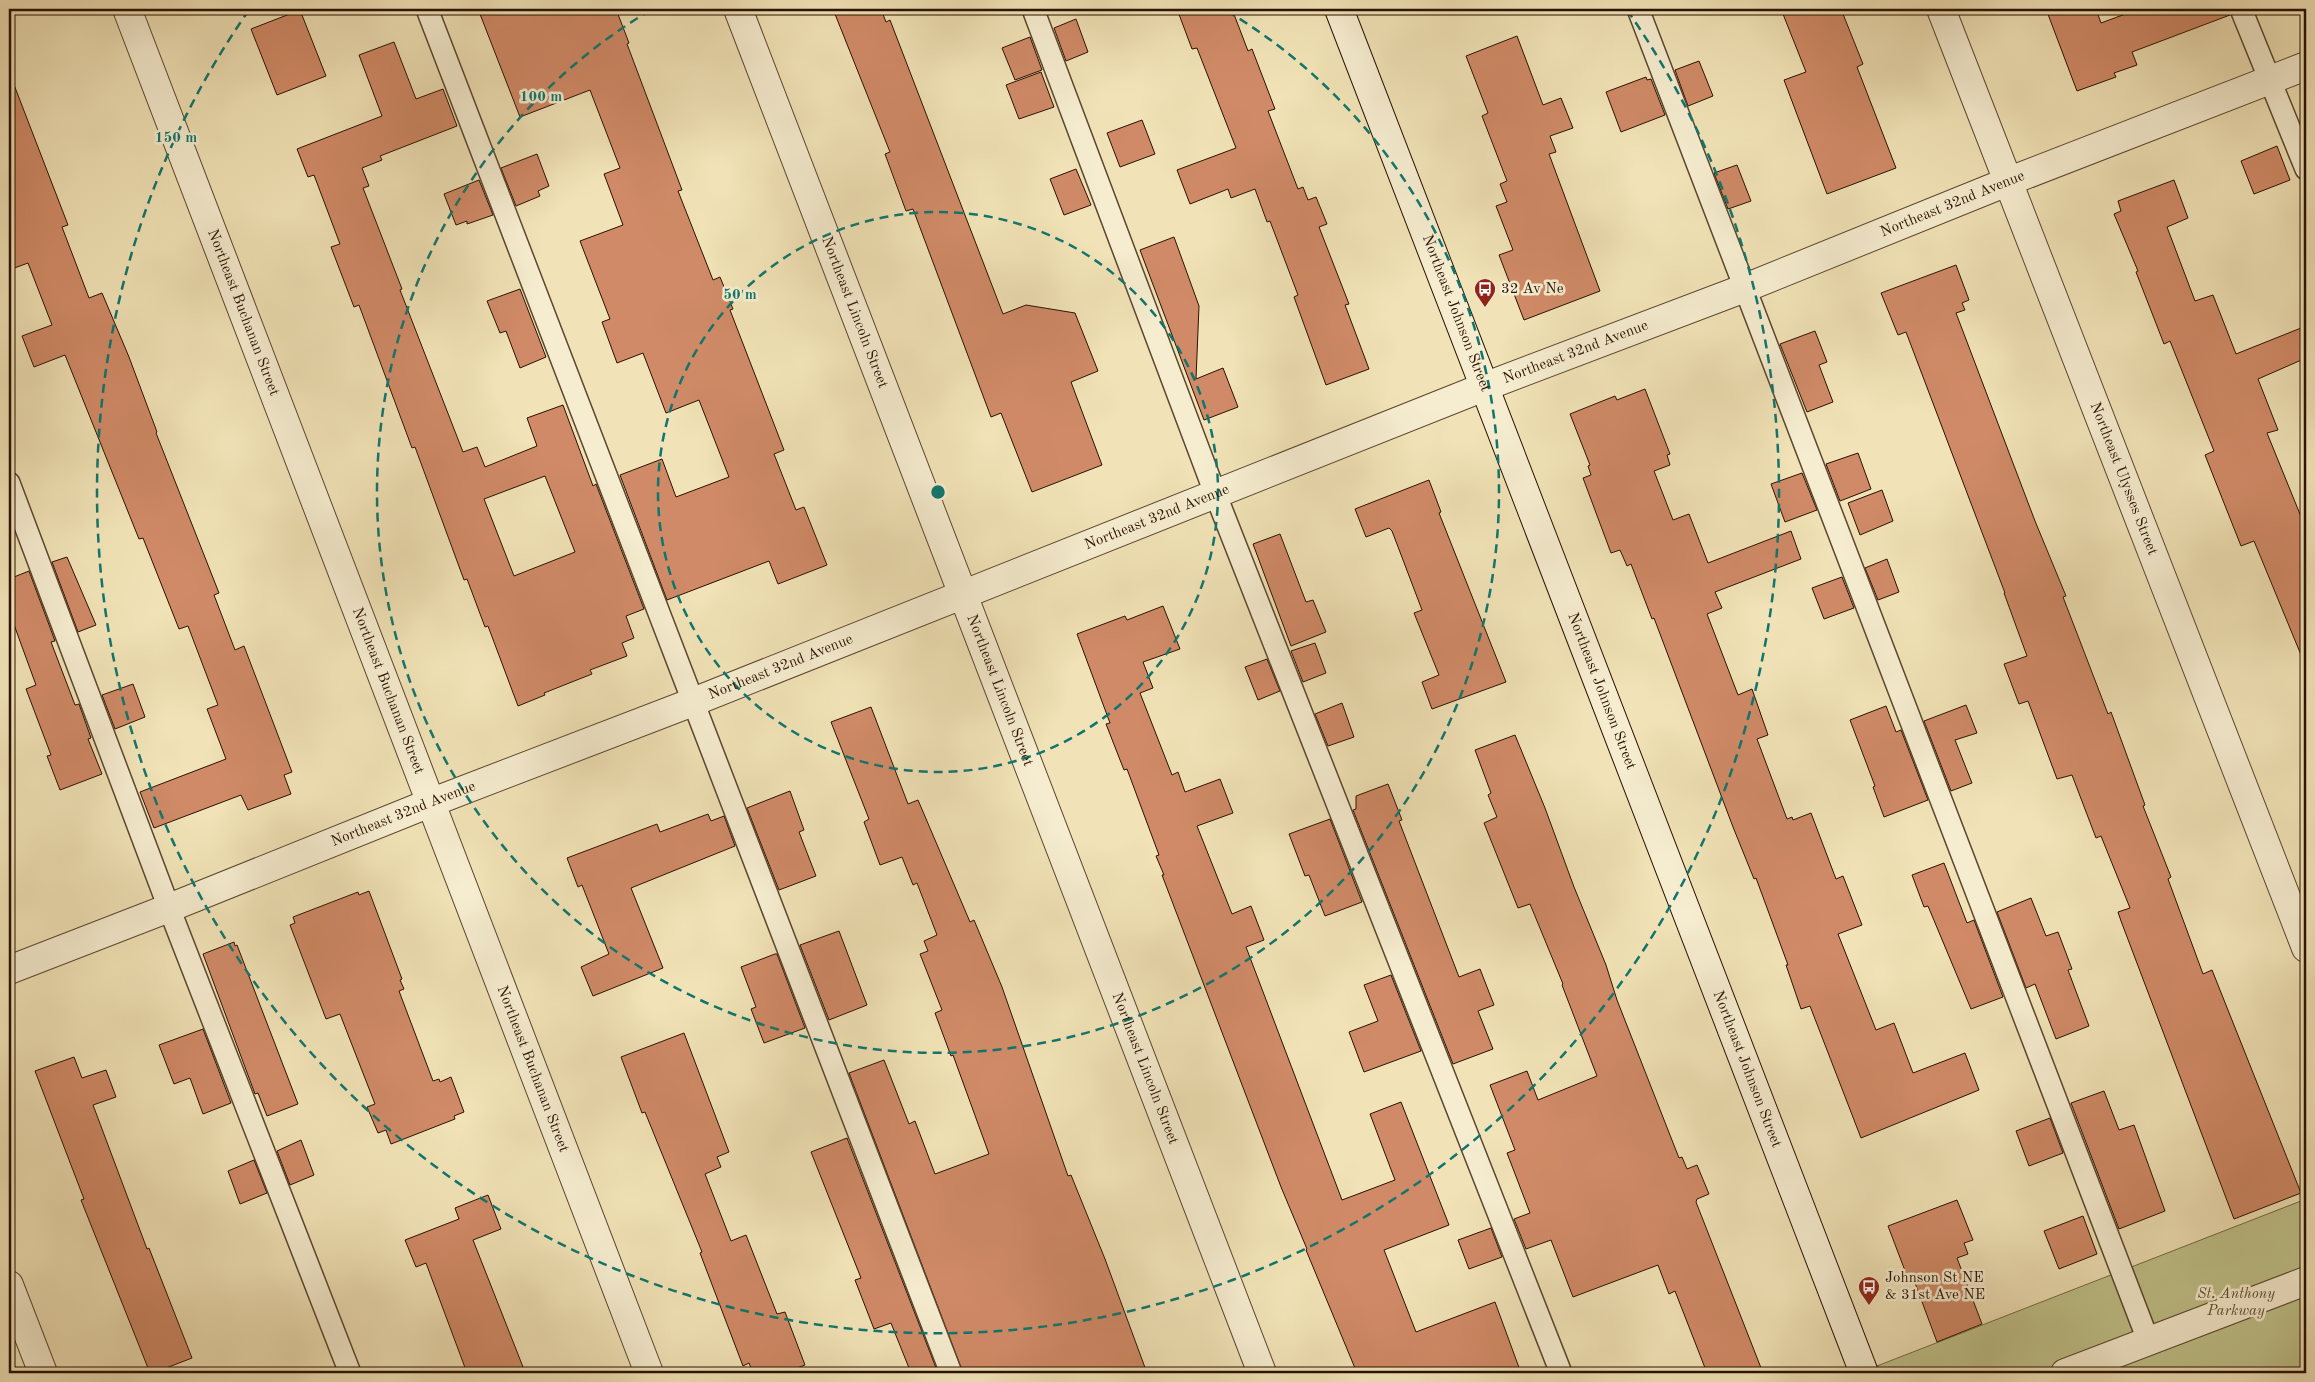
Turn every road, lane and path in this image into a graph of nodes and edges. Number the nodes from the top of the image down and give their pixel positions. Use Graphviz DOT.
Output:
graph roads {
  1 [pos="126,9"];
  2 [pos="428,9"];
  3 [pos="738,9"];
  4 [pos="1033,9"];
  5 [pos="1338,9"];
  6 [pos="1638,9"];
  7 [pos="1941,9"];
  8 [pos="2241,9"];
  9 [pos="2306,66"];
  10 [pos="2268,81"];
  11 [pos="2306,169"];
  12 [pos="2007,182"];
  13 [pos="1745,288"];
  14 [pos="1484,387"];
  15 [pos="9,483"];
  16 [pos="1215,493"];
  17 [pos="962,593"];
  18 [pos="693,702"];
  19 [pos="430,802"];
  20 [pos="169,908"];
  21 [pos="2306,948"];
  22 [pos="9,970"];
  23 [pos="2306,1281"];
  24 [pos="9,1285"];
  25 [pos="2148,1340"];
  26 [pos="43,1373"];
  27 [pos="350,1373"];
  28 [pos="649,1373"];
  29 [pos="951,1373"];
  30 [pos="1262,1373"];
  31 [pos="1561,1373"];
  32 [pos="1864,1373"];
  33 [pos="2065,1373"];
  1 -- 19 [label="street, Northeast Buchanan Street"];
  2 -- 18 [label="lane"];
  3 -- 17 [label="street, Northeast Lincoln Street"];
  4 -- 16 [label="lane"];
  5 -- 14 [label="street, Northeast Johnson Street"];
  6 -- 13 [label="lane"];
  7 -- 12 [label="street, Northeast Ulysses Street"];
  8 -- 10 [label="lane"];
  9 -- 10 [label="street, Northeast 32nd Avenue"];
  10 -- 11 [label="lane"];
  10 -- 12 [label="street, Northeast 32nd Avenue"];
  12 -- 13 [label="street, Northeast 32nd Avenue"];
  12 -- 21 [label="street, Northeast Ulysses Street"];
  13 -- 14 [label="street, Northeast 32nd Avenue"];
  13 -- 25 [label="lane"];
  14 -- 16 [label="street, Northeast 32nd Avenue"];
  14 -- 32 [label="street, Northeast Johnson Street"];
  15 -- 20 [label="lane"];
  16 -- 17 [label="street, Northeast 32nd Avenue"];
  16 -- 31 [label="lane"];
  17 -- 18 [label="street, Northeast 32nd Avenue"];
  17 -- 30 [label="street, Northeast Lincoln Street"];
  18 -- 19 [label="street, Northeast 32nd Avenue"];
  18 -- 29 [label="lane"];
  19 -- 20 [label="street, Northeast 32nd Avenue"];
  19 -- 28 [label="street, Northeast Buchanan Street"];
  20 -- 22 [label="street, Northeast 32nd Avenue"];
  20 -- 27 [label="lane"];
  23 -- 25 [label="street"];
  24 -- 26 [label="street"];
  25 -- 33 [label="street"];
}
